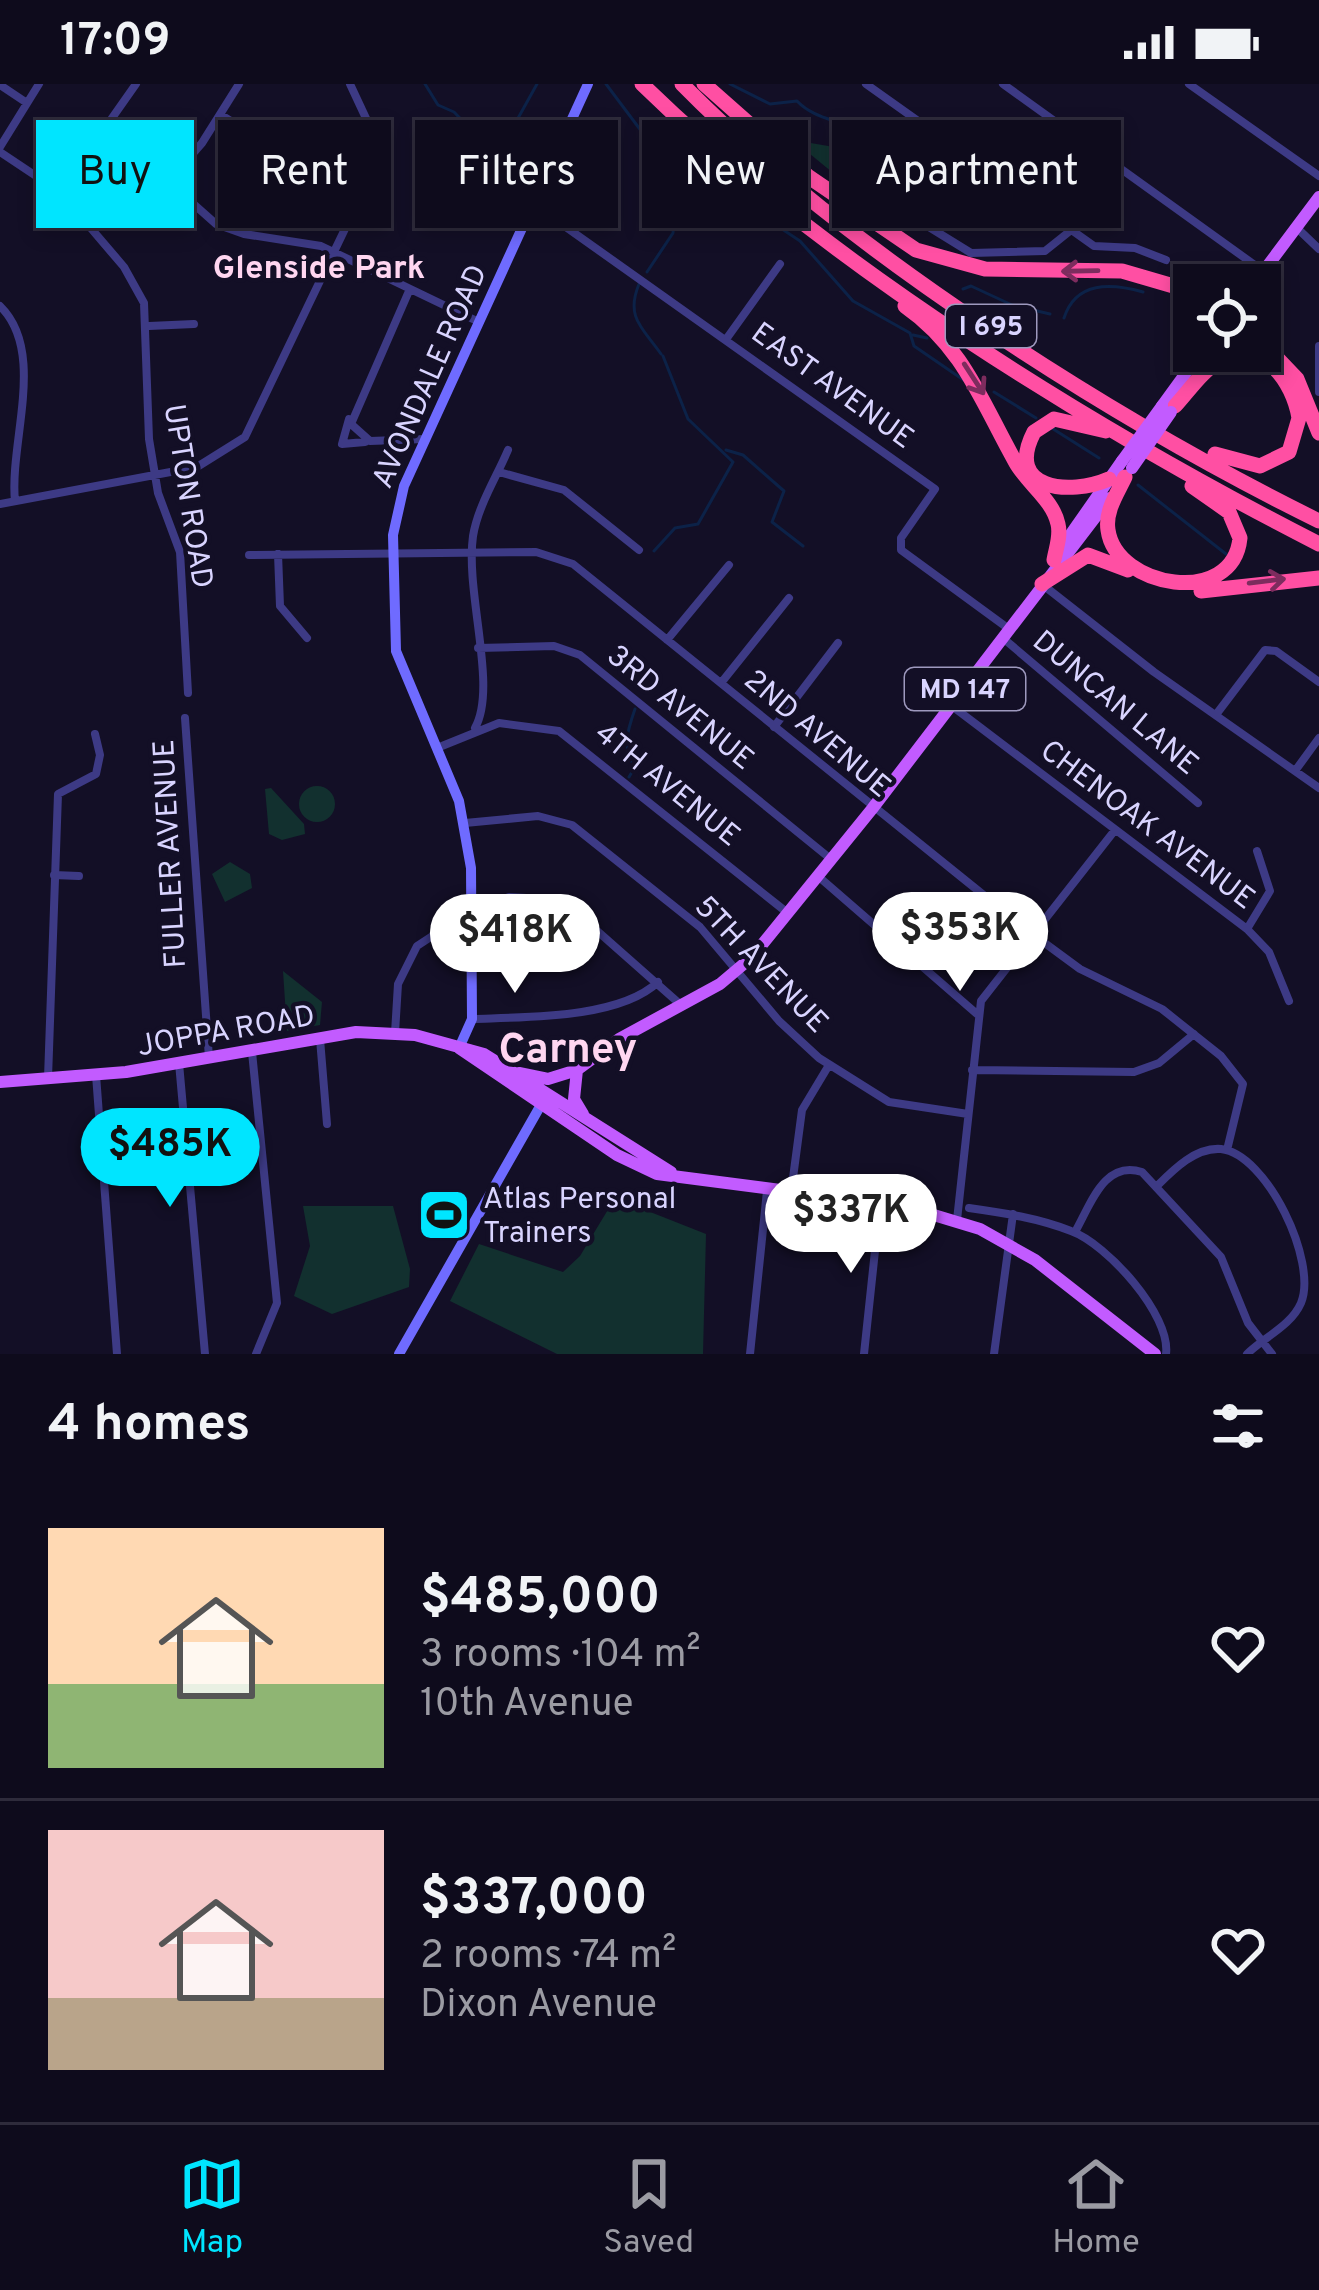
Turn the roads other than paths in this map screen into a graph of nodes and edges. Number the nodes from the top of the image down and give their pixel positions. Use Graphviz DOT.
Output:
graph roads {
  1 [pos="40,84"];
  2 [pos="136,84"];
  3 [pos="239,84"];
  4 [pos="350,84"];
  5 [pos="588,84"];
  6 [pos="639,84"];
  7 [pos="682,84"];
  8 [pos="704,84"];
  9 [pos="866,84"];
  10 [pos="1003,84"];
  11 [pos="1189,84"];
  12 [pos="0,85"];
  13 [pos="27,103"];
  14 [pos="221,115"];
  15 [pos="113,120"];
  16 [pos="229,120"];
  17 [pos="571,120"];
  18 [pos="679,120"];
  19 [pos="1053,120"];
  20 [pos="0,149"];
  21 [pos="194,149"];
  22 [pos="1121,169"];
  23 [pos="36,175"];
  24 [pos="1319,176"];
  25 [pos="1319,197"];
  26 [pos="194,207"];
  27 [pos="808,225"];
  28 [pos="808,227"];
  29 [pos="90,228"];
  30 [pos="521,228"];
  31 [pos="568,228"];
  32 [pos="932,228"];
  33 [pos="1072,228"];
  34 [pos="1297,228"];
  35 [pos="1070,231"];
  36 [pos="1319,249"];
  37 [pos="334,251"];
  38 [pos="1166,260"];
  39 [pos="780,264"];
  40 [pos="1235,264"];
  41 [pos="1268,264"];
  42 [pos="1173,286"];
  43 [pos="409,291"];
  44 [pos="0,306"];
  45 [pos="478,322"];
  46 [pos="194,324"];
  47 [pos="149,326"];
  48 [pos="727,338"];
  49 [pos="1319,346"];
  50 [pos="1281,358"];
  51 [pos="1190,372"];
  52 [pos="1197,372"];
  53 [pos="1319,392"];
  54 [pos="1098,394"];
  55 [pos="1169,408"];
  56 [pos="352,413"];
  57 [pos="1319,434"];
  58 [pos="1129,438"];
  59 [pos="425,439"];
  60 [pos="370,441"];
  61 [pos="508,450"];
  62 [pos="1163,460"];
  63 [pos="1122,471"];
  64 [pos="499,472"];
  65 [pos="155,475"];
  66 [pos="15,501"];
  67 [pos="0,504"];
  68 [pos="1319,521"];
  69 [pos="1319,544"];
  70 [pos="640,550"];
  71 [pos="472,553"];
  72 [pos="278,554"];
  73 [pos="393,554"];
  74 [pos="249,555"];
  75 [pos="1054,560"];
  76 [pos="729,565"];
  77 [pos="1319,578"];
  78 [pos="1042,584"];
  79 [pos="789,598"];
  80 [pos="1006,634"];
  81 [pos="307,638"];
  82 [pos="667,640"];
  83 [pos="838,643"];
  84 [pos="478,648"];
  85 [pos="1319,682"];
  86 [pos="721,683"];
  87 [pos="188,693"];
  88 [pos="952,706"];
  89 [pos="1218,712"];
  90 [pos="184,718"];
  91 [pos="774,727"];
  92 [pos="475,730"];
  93 [pos="95,734"];
  94 [pos="1319,738"];
  95 [pos="436,749"];
  96 [pos="1295,771"];
  97 [pos="1319,788"];
  98 [pos="1198,803"];
  99 [pos="872,809"];
  100 [pos="465,824"];
  101 [pos="1115,830"];
  102 [pos="1257,851"];
  103 [pos="832,860"];
  104 [pos="54,875"];
  105 [pos="79,876"];
  106 [pos="819,877"];
  107 [pos="472,910"];
  108 [pos="789,914"];
  109 [pos="1247,929"];
  110 [pos="1033,934"];
  111 [pos="739,970"];
  112 [pos="658,982"];
  113 [pos="1289,1001"];
  114 [pos="682,1006"];
  115 [pos="978,1015"];
  116 [pos="472,1019"];
  117 [pos="395,1033"];
  118 [pos="1194,1034"];
  119 [pos="320,1037"];
  120 [pos="459,1048"];
  121 [pos="252,1050"];
  122 [pos="209,1058"];
  123 [pos="179,1063"];
  124 [pos="829,1065"];
  125 [pos="577,1070"];
  126 [pos="972,1070"];
  127 [pos="519,1073"];
  128 [pos="96,1075"];
  129 [pos="48,1079"];
  130 [pos="0,1082"];
  131 [pos="546,1099"];
  132 [pos="968,1114"];
  133 [pos="327,1124"];
  134 [pos="592,1125"];
  135 [pos="1227,1150"];
  136 [pos="1100,1161"];
  137 [pos="1114,1171"];
  138 [pos="677,1175"];
  139 [pos="1158,1185"];
  140 [pos="767,1191"];
  141 [pos="790,1194"];
  142 [pos="880,1203"];
  143 [pos="969,1208"];
  144 [pos="1013,1214"];
  145 [pos="957,1220"];
  146 [pos="1075,1232"];
  147 [pos="1007,1242"];
  148 [pos="1261,1341"];
  149 [pos="117,1354"];
  150 [pos="205,1354"];
  151 [pos="256,1354"];
  152 [pos="399,1354"];
  153 [pos="749,1354"];
  154 [pos="864,1354"];
  155 [pos="994,1354"];
  156 [pos="1155,1354"];
  157 [pos="1166,1354"];
  158 [pos="1247,1354"];
  159 [pos="1272,1354"];
  1 -- 13 [label="street"];
  2 -- 15 [label="street"];
  3 -- 14 [label="street"];
  4 -- 37 [label="street"];
  5 -- 17 [label="street, AVONDALE ROAD"];
  6 -- 18 [label="highway, I 695"];
  7 -- 54 [label="highway, I 695"];
  42 -- 8 [label="highway, one-way"];
  9 -- 35 [label="street"];
  10 -- 19 [label="street"];
  11 -- 24 [label="street"];
  12 -- 13 [label="street"];
  13 -- 20 [label="street"];
  14 -- 16 [label="street"];
  14 -- 21 [label="street"];
  20 -- 23 [label="street, UPTON ROAD"];
  22 -- 40 [label="street"];
  25 -- 34 [label="main road"];
  26 -- 37 [label="street"];
  27 -- 58 [label="highway, I 695"];
  28 -- 75 [label="highway, one-way"];
  29 -- 47 [label="street, UPTON ROAD"];
  30 -- 45 [label="street, AVONDALE ROAD"];
  31 -- 48 [label="street, EAST AVENUE"];
  32 -- 35 [label="street"];
  33 -- 35 [label="street"];
  34 -- 36 [label="street"];
  34 -- 41 [label="main road"];
  35 -- 38 [label="street"];
  37 -- 43 [label="street"];
  37 -- 65 [label="street"];
  39 -- 48 [label="street"];
  43 -- 45 [label="street"];
  43 -- 56 [label="street"];
  44 -- 66 [label="street"];
  45 -- 59 [label="street, AVONDALE ROAD"];
  46 -- 47 [label="street"];
  47 -- 65 [label="street, UPTON ROAD"];
  48 -- 80 [label="street, EAST AVENUE"];
  49 -- 53 [label="street"];
  50 -- 57 [label="highway"];
  51 -- 55 [label="main road, MD 147"];
  52 -- 55 [label="main road, MD 147"];
  54 -- 55 [label="highway"];
  54 -- 68 [label="highway, I 695"];
  55 -- 63 [label="main road, MD 147, bridge"];
  56 -- 60 [label="street"];
  56 -- 60 [label="street"];
  58 -- 62 [label="highway, I 695"];
  58 -- 63 [label="highway"];
  59 -- 60 [label="street"];
  59 -- 73 [label="street, AVONDALE ROAD"];
  61 -- 64 [label="street"];
  62 -- 63 [label="highway"];
  62 -- 69 [label="highway, I 695"];
  63 -- 75 [label="main road, MD 147"];
  63 -- 78 [label="main road, MD 147"];
  64 -- 70 [label="street"];
  64 -- 71 [label="street"];
  65 -- 66 [label="street"];
  65 -- 87 [label="street, UPTON ROAD"];
  66 -- 67 [label="street"];
  71 -- 73 [label="street, 2ND AVENUE"];
  71 -- 82 [label="street, 2ND AVENUE"];
  71 -- 84 [label="street"];
  72 -- 73 [label="street, 2ND AVENUE"];
  72 -- 74 [label="street, 2ND AVENUE"];
  72 -- 81 [label="street"];
  73 -- 95 [label="street, AVONDALE ROAD"];
  75 -- 78 [label="main road, MD 147"];
  76 -- 82 [label="street"];
  78 -- 77 [label="highway, one-way"];
  78 -- 80 [label="main road, MD 147"];
  78 -- 89 [label="street"];
  79 -- 86 [label="street"];
  80 -- 88 [label="main road, MD 147"];
  80 -- 98 [label="street, DUNCAN LANE"];
  82 -- 86 [label="street, 2ND AVENUE"];
  83 -- 91 [label="street"];
  84 -- 92 [label="street"];
  84 -- 103 [label="street, 3RD AVENUE"];
  85 -- 89 [label="street"];
  86 -- 91 [label="street, 2ND AVENUE"];
  88 -- 99 [label="main road, MD 147"];
  88 -- 101 [label="street, CHENOAK AVENUE"];
  89 -- 96 [label="street"];
  90 -- 122 [label="street, FULLER AVENUE"];
  91 -- 99 [label="street, 2ND AVENUE"];
  92 -- 95 [label="street, 4TH AVENUE"];
  92 -- 108 [label="street, 4TH AVENUE"];
  93 -- 104 [label="street"];
  94 -- 96 [label="street"];
  95 -- 100 [label="street, AVONDALE ROAD"];
  96 -- 97 [label="street"];
  99 -- 103 [label="main road, MD 147"];
  99 -- 110 [label="street, 2ND AVENUE"];
  100 -- 107 [label="street, AVONDALE ROAD"];
  100 -- 111 [label="street, 5TH AVENUE"];
  101 -- 109 [label="street, CHENOAK AVENUE"];
  101 -- 110 [label="street"];
  102 -- 109 [label="street"];
  103 -- 106 [label="main road, MD 147"];
  104 -- 105 [label="street"];
  104 -- 129 [label="street"];
  106 -- 108 [label="main road, MD 147"];
  106 -- 115 [label="street"];
  107 -- 112 [label="street"];
  107 -- 116 [label="street, AVONDALE ROAD"];
  107 -- 117 [label="street"];
  108 -- 111 [label="main road, MD 147"];
  109 -- 113 [label="street, CHENOAK AVENUE"];
  110 -- 115 [label="street"];
  110 -- 118 [label="street, 2ND AVENUE"];
  111 -- 114 [label="main road, MD 147"];
  111 -- 124 [label="street, 5TH AVENUE"];
  112 -- 114 [label="street"];
  112 -- 116 [label="street"];
  114 -- 125 [label="main road, MD 147"];
  115 -- 126 [label="street"];
  116 -- 120 [label="street, AVONDALE ROAD"];
  117 -- 119 [label="main road, JOPPA ROAD"];
  117 -- 120 [label="main road, JOPPA ROAD"];
  118 -- 126 [label="street"];
  118 -- 135 [label="street, 2ND AVENUE"];
  119 -- 121 [label="main road, JOPPA ROAD"];
  119 -- 133 [label="street"];
  120 -- 127 [label="main road, JOPPA ROAD"];
  120 -- 131 [label="main road, JOPPA ROAD"];
  121 -- 122 [label="main road, JOPPA ROAD"];
  121 -- 151 [label="street"];
  122 -- 123 [label="main road, JOPPA ROAD"];
  123 -- 128 [label="main road, JOPPA ROAD"];
  123 -- 150 [label="street"];
  124 -- 132 [label="street, 5TH AVENUE"];
  124 -- 141 [label="street"];
  125 -- 127 [label="main road"];
  125 -- 131 [label="main road, MD 147"];
  125 -- 134 [label="main road"];
  126 -- 132 [label="street"];
  127 -- 131 [label="main road, JOPPA ROAD"];
  128 -- 129 [label="main road, JOPPA ROAD"];
  128 -- 149 [label="street"];
  129 -- 130 [label="main road, JOPPA ROAD"];
  131 -- 134 [label="main road"];
  131 -- 138 [label="main road"];
  131 -- 152 [label="street, MD 147"];
  132 -- 145 [label="street"];
  134 -- 138 [label="main road"];
  135 -- 139 [label="street"];
  135 -- 148 [label="street"];
  136 -- 137 [label="street"];
  137 -- 139 [label="street"];
  137 -- 146 [label="street"];
  138 -- 140 [label="main road"];
  139 -- 148 [label="street"];
  140 -- 141 [label="main road"];
  140 -- 153 [label="street"];
  141 -- 142 [label="main road"];
  142 -- 145 [label="main road"];
  142 -- 154 [label="street"];
  143 -- 144 [label="street"];
  144 -- 146 [label="street"];
  144 -- 147 [label="street"];
  145 -- 147 [label="main road"];
  146 -- 157 [label="street"];
  147 -- 155 [label="street"];
  147 -- 156 [label="main road"];
  148 -- 158 [label="street"];
  148 -- 159 [label="street"];
}
